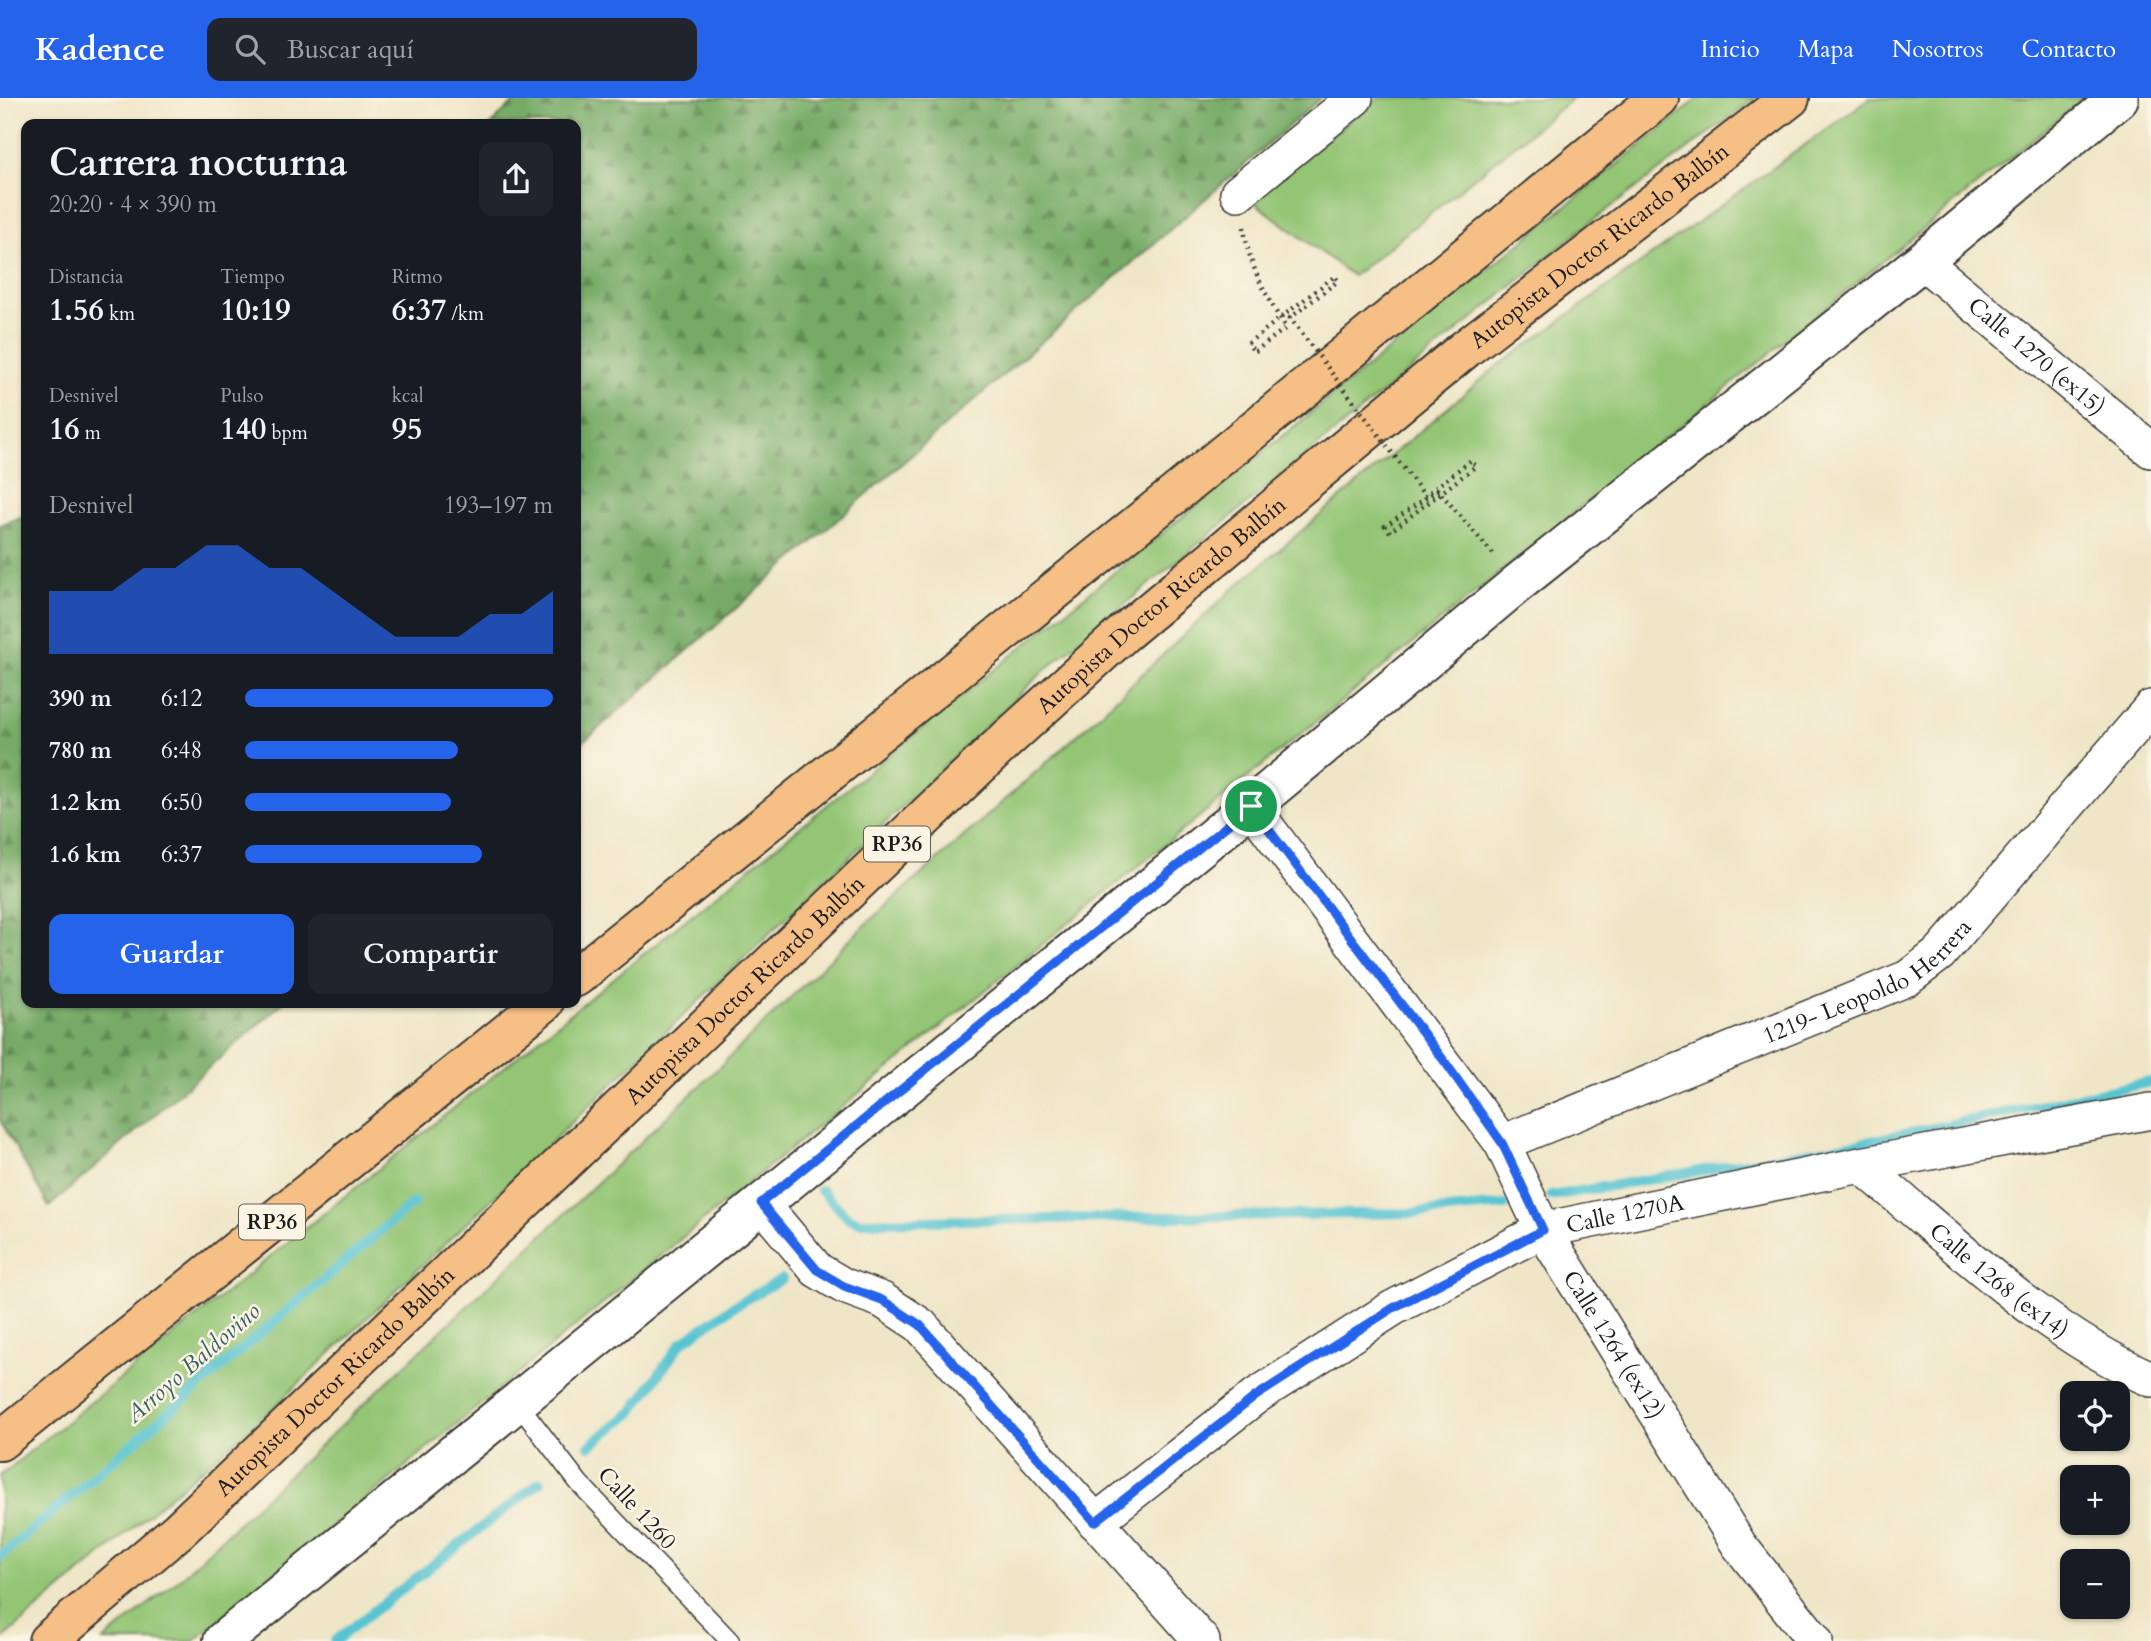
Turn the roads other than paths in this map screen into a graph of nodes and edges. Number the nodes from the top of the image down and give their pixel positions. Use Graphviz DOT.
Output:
graph roads {
  1 [pos="1659,98"];
  2 [pos="1790,98"];
  3 [pos="1810,98"];
  4 [pos="2119,98"];
  5 [pos="1343,101"];
  6 [pos="1734,143"];
  7 [pos="1238,193"];
  8 [pos="1922,261"];
  9 [pos="2151,450"];
  10 [pos="2151,708"];
  11 [pos="1251,806"];
  12 [pos="581,973"];
  13 [pos="538,1008"];
  14 [pos="2151,1111"];
  15 [pos="1502,1143"];
  16 [pos="1861,1165"];
  17 [pos="761,1203"];
  18 [pos="1543,1230"];
  19 [pos="2151,1379"];
  20 [pos="516,1401"];
  21 [pos="0,1441"];
  22 [pos="1095,1522"];
  23 [pos="48,1641"];
  24 [pos="223,1641"];
  25 [pos="730,1641"];
  26 [pos="1202,1641"];
  27 [pos="1815,1641"];
  1 -- 12 [label="highway"];
  2 -- 6 [label="highway, Autopista Doctor Ricardo Balbín / RP36"];
  3 -- 6 [label="highway"];
  4 -- 8 [label="street"];
  5 -- 7 [label="street"];
  6 -- 23 [label="highway, Autopista Doctor Ricardo Balbín / RP36"];
  8 -- 9 [label="street, Calle 1270 (ex15)"];
  8 -- 11 [label="street"];
  10 -- 15 [label="street, 1219- Leopoldo Herrera"];
  11 -- 15 [label="street, Calle 1264 (ex12)"];
  11 -- 17 [label="street"];
  13 -- 21 [label="highway, RP36"];
  14 -- 16 [label="street, Calle 1270A"];
  15 -- 18 [label="street, Calle 1264 (ex12)"];
  16 -- 18 [label="street, Calle 1270A"];
  16 -- 19 [label="street, Calle 1268 (ex14)"];
  17 -- 20 [label="street"];
  17 -- 22 [label="street"];
  18 -- 22 [label="street, Calle 1270A"];
  18 -- 27 [label="street, Calle 1264 (ex12)"];
  20 -- 24 [label="street"];
  20 -- 25 [label="lane, Calle 1260"];
  22 -- 26 [label="street"];
}
